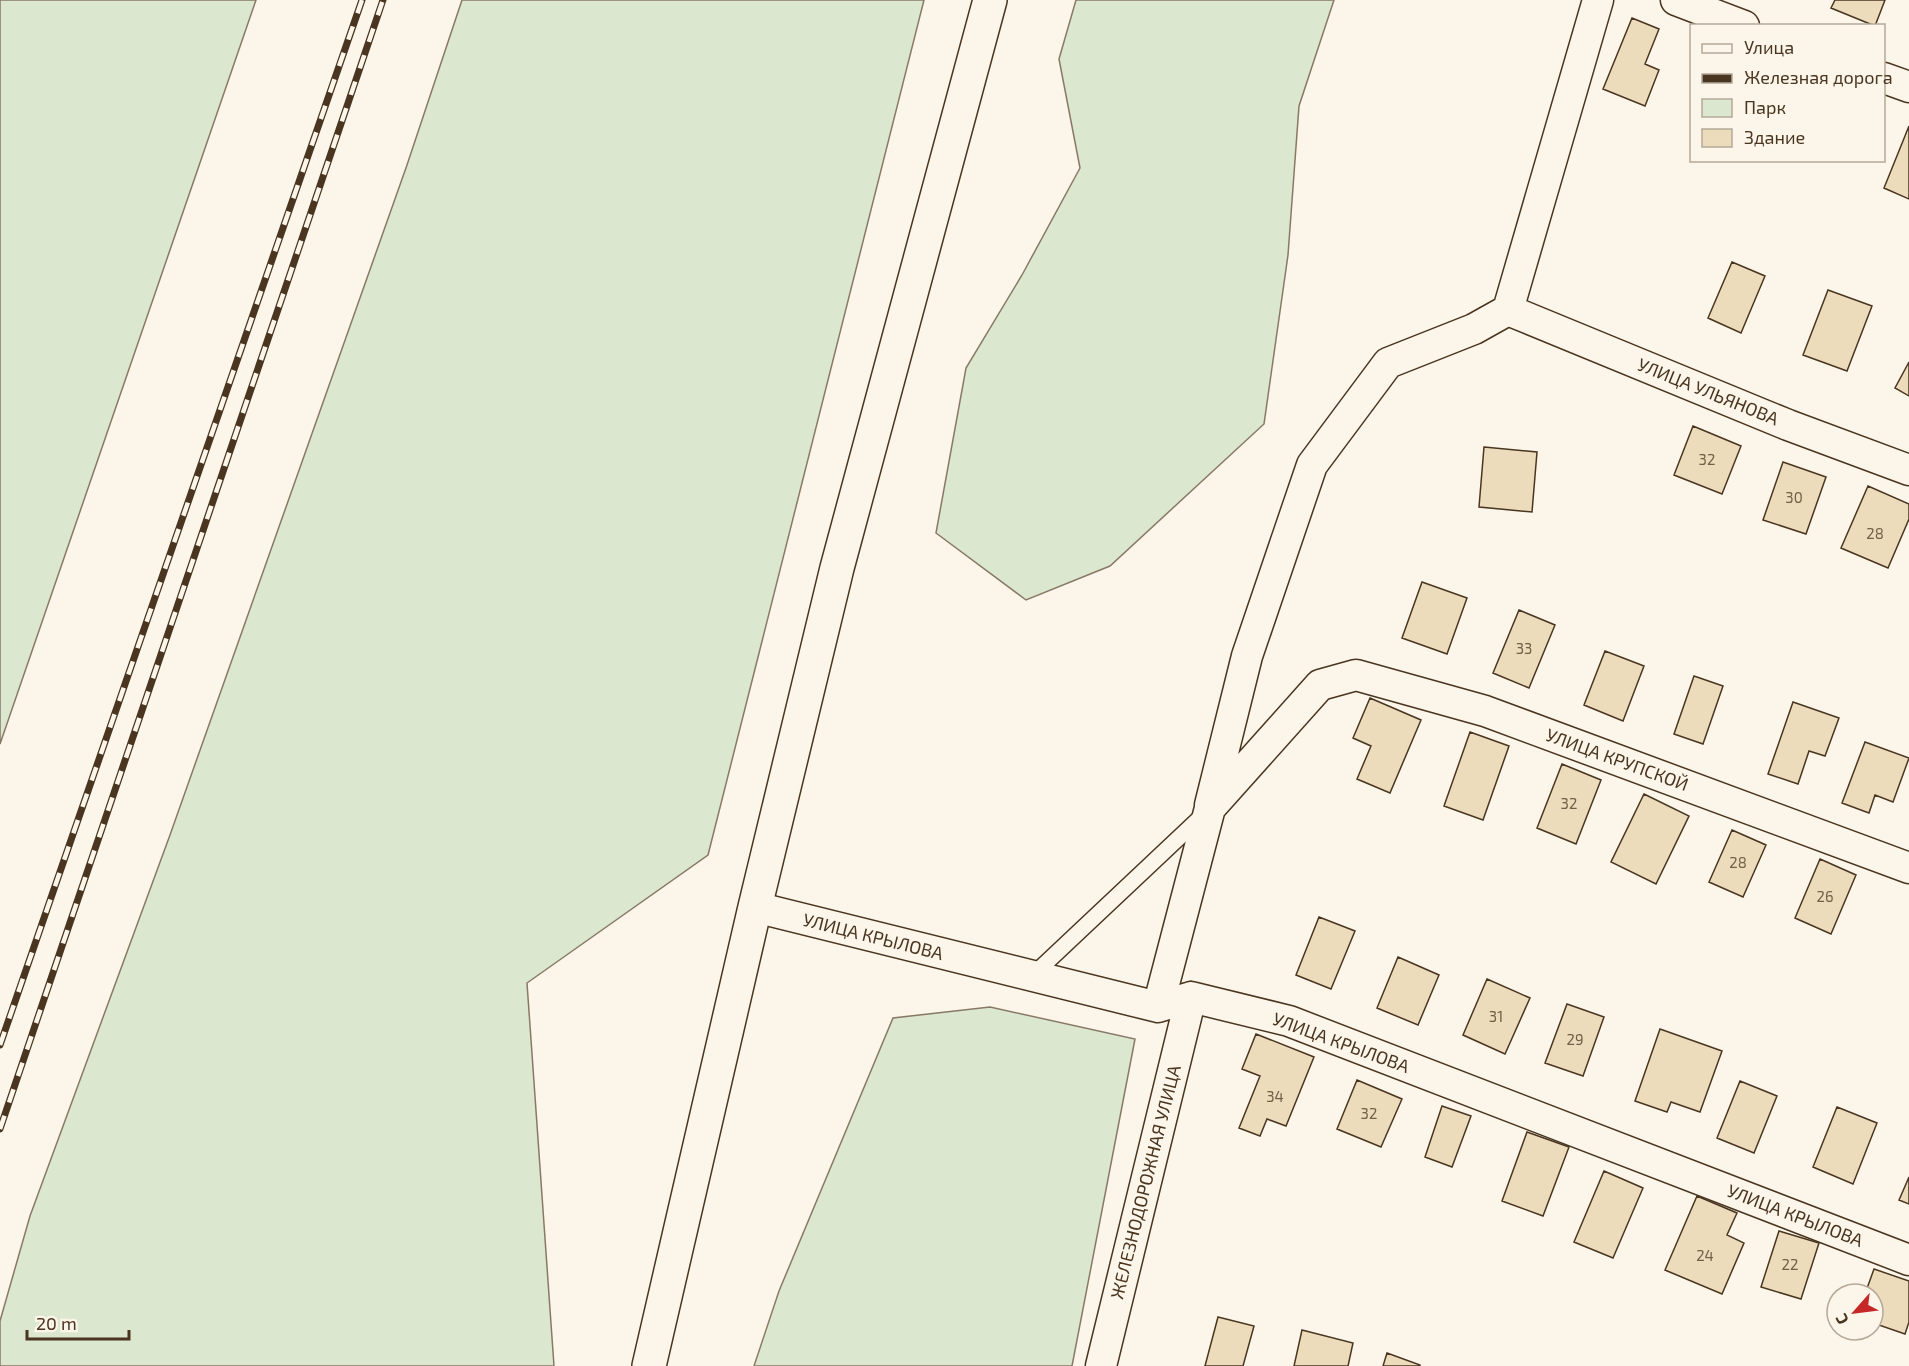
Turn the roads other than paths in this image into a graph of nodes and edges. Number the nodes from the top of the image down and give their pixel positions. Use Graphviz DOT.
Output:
graph roads {
  1 [pos="990,0"];
  2 [pos="1598,0"];
  3 [pos="1676,0"];
  4 [pos="1739,24"];
  5 [pos="1885,78"];
  6 [pos="1909,87"];
  7 [pos="1508,310"];
  8 [pos="1909,470"];
  9 [pos="1210,808"];
  10 [pos="1909,868"];
  11 [pos="755,907"];
  12 [pos="1032,976"];
  13 [pos="1191,997"];
  14 [pos="1158,1007"];
  15 [pos="1909,1260"];
  16 [pos="649,1366"];
  17 [pos="1101,1366"];
  1 -- 11 [label="main road"];
  2 -- 7 [label="street"];
  3 -- 4 [label="street"];
  5 -- 6 [label="street"];
  7 -- 8 [label="street, УЛИЦА УЛЬЯНОВА"];
  7 -- 9 [label="street"];
  9 -- 10 [label="street, УЛИЦА КРУПСКОЙ"];
  9 -- 12 [label="lane"];
  9 -- 14 [label="street"];
  11 -- 12 [label="street, УЛИЦА КРЫЛОВА"];
  11 -- 16 [label="main road"];
  12 -- 14 [label="street, УЛИЦА КРЫЛОВА"];
  13 -- 14 [label="street"];
  13 -- 15 [label="street, УЛИЦА КРЫЛОВА"];
  13 -- 17 [label="street, ЖЕЛЕЗНОДОРОЖНАЯ УЛИЦА"];
}
